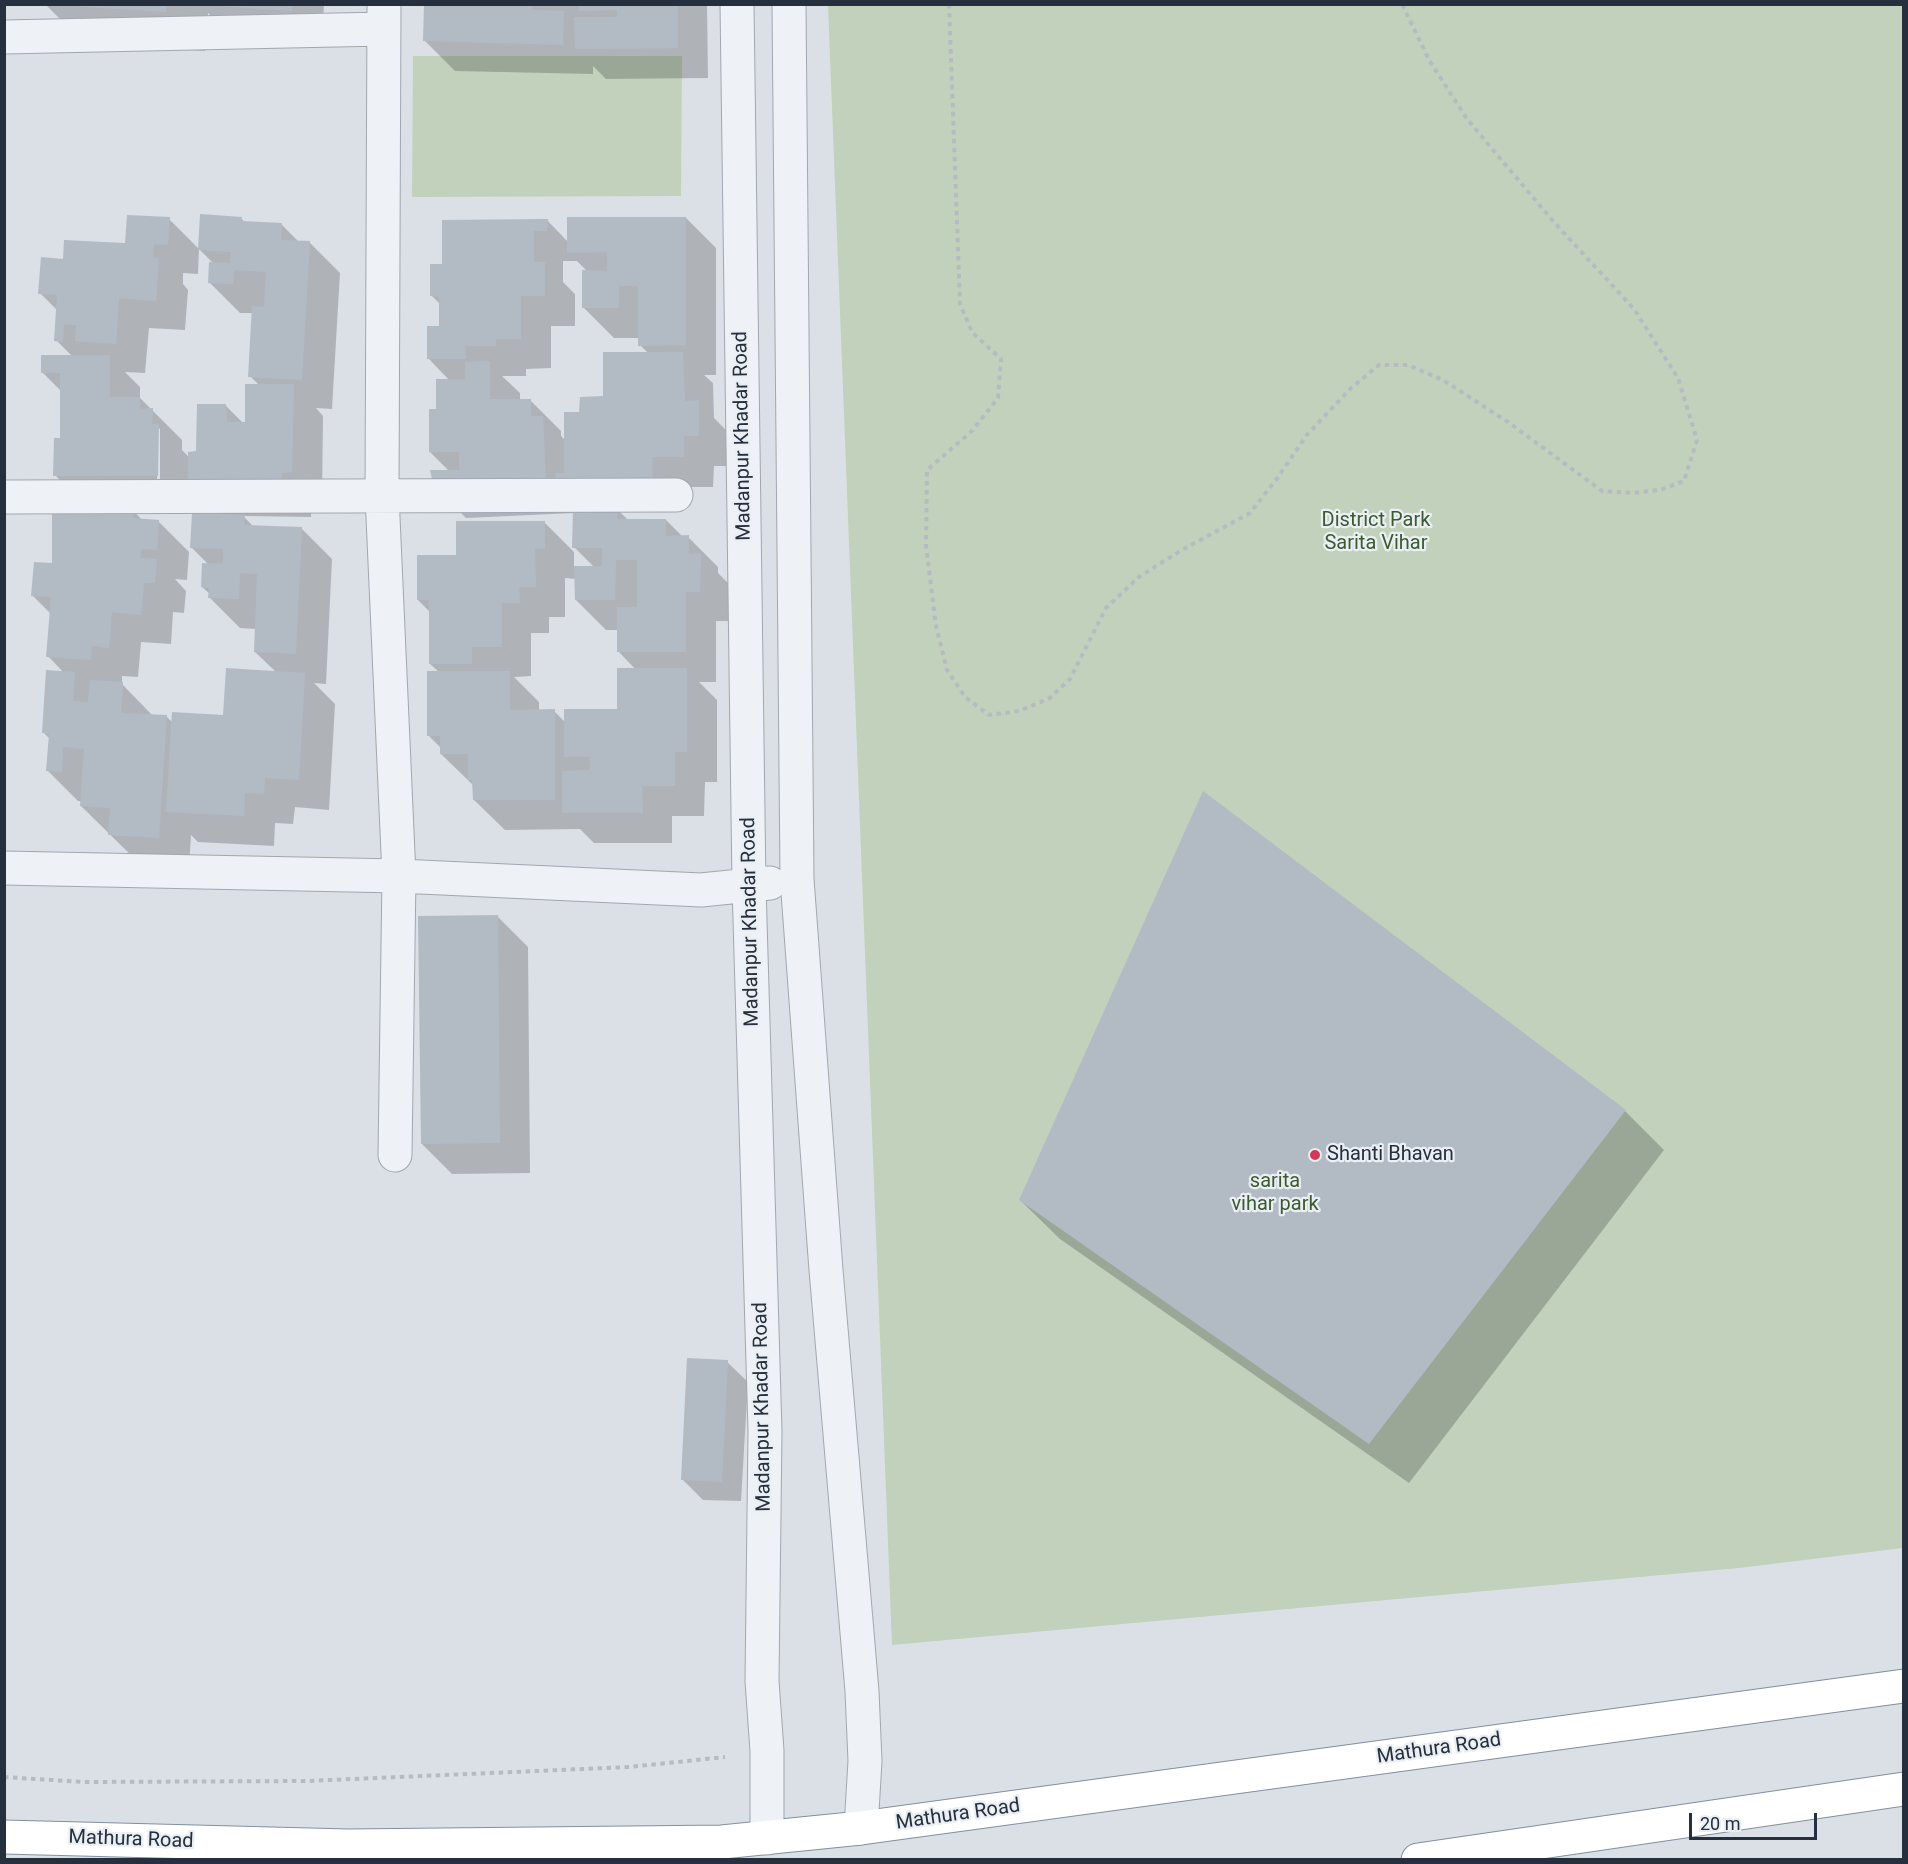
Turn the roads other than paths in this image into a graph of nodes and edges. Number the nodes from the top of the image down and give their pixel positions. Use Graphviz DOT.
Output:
graph roads {
  1 [pos="737,4"];
  2 [pos="789,4"];
  3 [pos="384,17"];
  4 [pos="4,37"];
  5 [pos="382,495"];
  6 [pos="676,495"];
  7 [pos="4,497"];
  8 [pos="4,868"];
  9 [pos="399,876"];
  10 [pos="797,879"];
  11 [pos="749,886"];
  12 [pos="395,1155"];
  13 [pos="1904,1686"];
  14 [pos="1904,1789"];
  15 [pos="861,1828"];
  16 [pos="4,1837"];
  17 [pos="767,1838"];
  18 [pos="1418,1860"];
  1 -- 11 [label="street, Madanpur Khadar Road"];
  2 -- 10 [label="street"];
  3 -- 4 [label="street"];
  3 -- 5 [label="street"];
  5 -- 6 [label="street"];
  5 -- 7 [label="street"];
  5 -- 9 [label="street"];
  8 -- 9 [label="street"];
  9 -- 11 [label="street"];
  9 -- 12 [label="street"];
  10 -- 11 [label="street"];
  10 -- 15 [label="street"];
  11 -- 17 [label="street, Madanpur Khadar Road"];
  13 -- 15 [label="highway, Mathura Road"];
  14 -- 18 [label="highway"];
  15 -- 17 [label="highway, Mathura Road"];
  16 -- 17 [label="highway, Mathura Road"];
}
